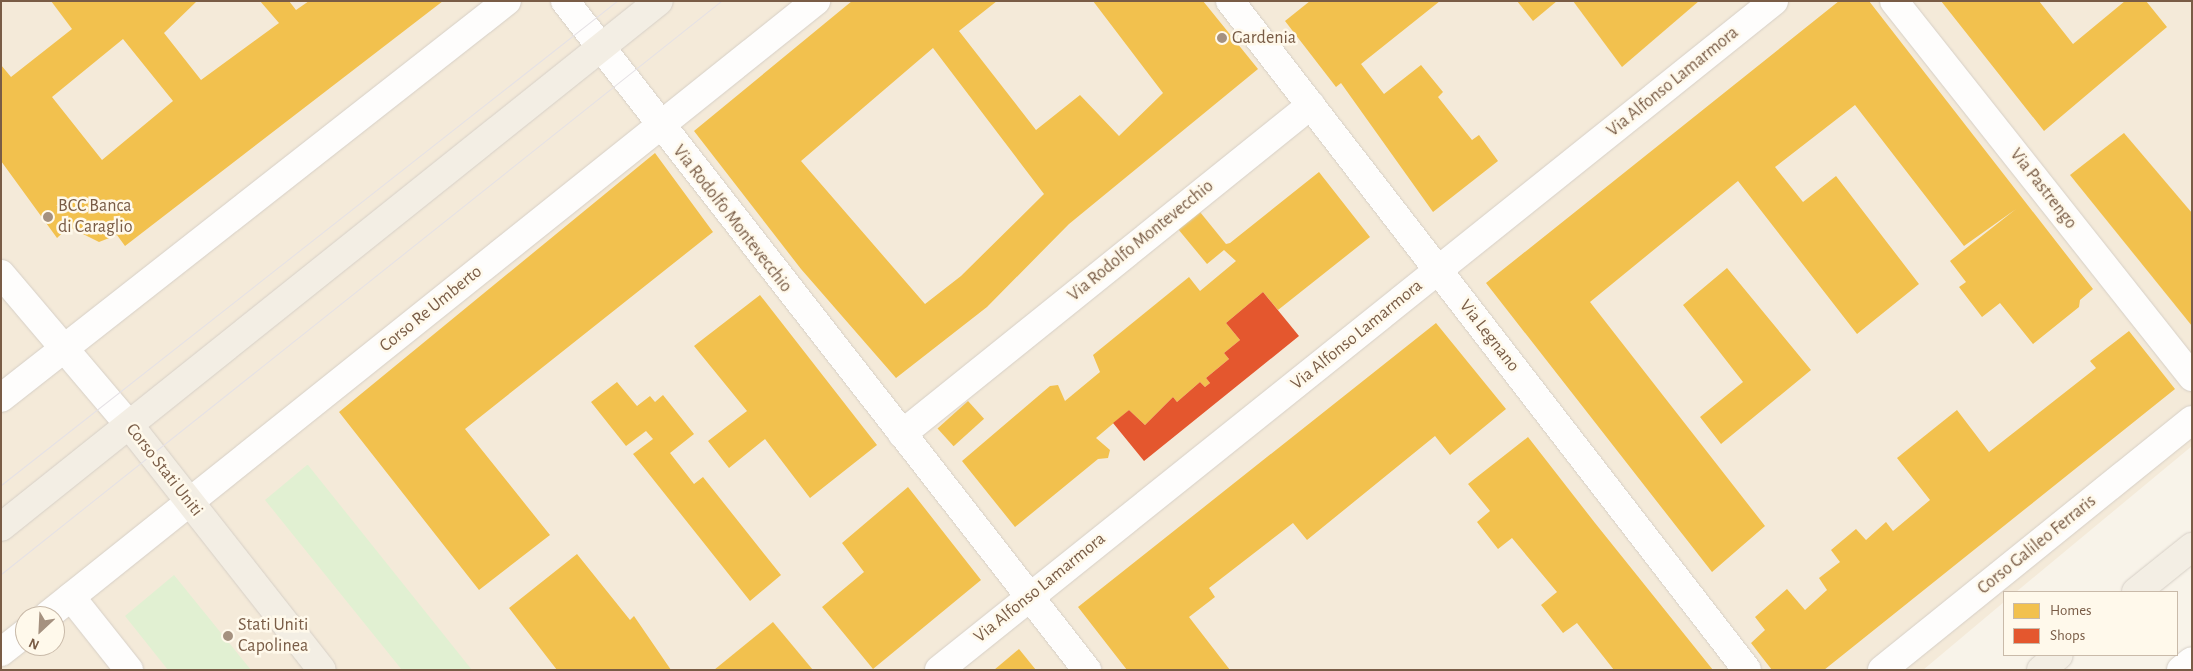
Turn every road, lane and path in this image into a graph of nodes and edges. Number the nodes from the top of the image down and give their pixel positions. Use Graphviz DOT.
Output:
graph roads {
  1 [pos="507,1"];
  2 [pos="565,1"];
  3 [pos="659,1"];
  4 [pos="816,1"];
  5 [pos="1230,1"];
  6 [pos="1774,1"];
  7 [pos="1894,1"];
  8 [pos="600,47"];
  9 [pos="1311,105"];
  10 [pos="659,126"];
  11 [pos="1438,270"];
  12 [pos="1,274"];
  13 [pos="63,348"];
  14 [pos="2192,376"];
  15 [pos="1,398"];
  16 [pos="2192,420"];
  17 [pos="130,426"];
  18 [pos="902,434"];
  19 [pos="190,504"];
  20 [pos="1,526"];
  21 [pos="2192,547"];
  22 [pos="2137,591"];
  23 [pos="71,597"];
  24 [pos="1030,597"];
  25 [pos="60,606"];
  26 [pos="15,641"];
  27 [pos="1,652"];
  28 [pos="2058,656"];
  29 [pos="2192,661"];
  30 [pos="129,670"];
  31 [pos="322,670"];
  32 [pos="939,670"];
  33 [pos="1087,670"];
  34 [pos="1747,670"];
  35 [pos="1882,670"];
  36 [pos="2040,670"];
  37 [pos="2182,670"];
  1 -- 13 [label="street"];
  2 -- 8 [label="street, Via Rodolfo Montevecchio"];
  3 -- 8 [label="main road"];
  4 -- 10 [label="street, Corso Re Umberto"];
  5 -- 9 [label="street, Via Legnano"];
  6 -- 11 [label="street, Via Alfonso Lamarmora"];
  7 -- 14 [label="street, Via Pastrengo"];
  8 -- 10 [label="street, Via Rodolfo Montevecchio"];
  8 -- 17 [label="main road"];
  9 -- 11 [label="street, Via Legnano"];
  9 -- 18 [label="street, Via Rodolfo Montevecchio"];
  10 -- 18 [label="street, Via Rodolfo Montevecchio"];
  10 -- 19 [label="street, Corso Re Umberto"];
  11 -- 24 [label="street, Via Alfonso Lamarmora"];
  11 -- 34 [label="street, Via Legnano"];
  12 -- 13 [label="street, Corso Stati Uniti"];
  13 -- 15 [label="street"];
  13 -- 17 [label="street, Corso Stati Uniti"];
  16 -- 35 [label="street, Corso Galileo Ferraris"];
  17 -- 19 [label="main road, Corso Stati Uniti"];
  17 -- 20 [label="main road"];
  18 -- 24 [label="street, Via Rodolfo Montevecchio"];
  19 -- 23 [label="street, Corso Re Umberto"];
  19 -- 31 [label="main road, Corso Stati Uniti"];
  21 -- 22 [label="main road"];
  23 -- 25 [label="street, Corso Re Umberto"];
  23 -- 30 [label="street"];
  24 -- 32 [label="street, Via Alfonso Lamarmora"];
  24 -- 33 [label="street, Via Rodolfo Montevecchio"];
  26 -- 27 [label="street"];
  28 -- 36 [label="main road"];
  29 -- 37 [label="street"];
}
